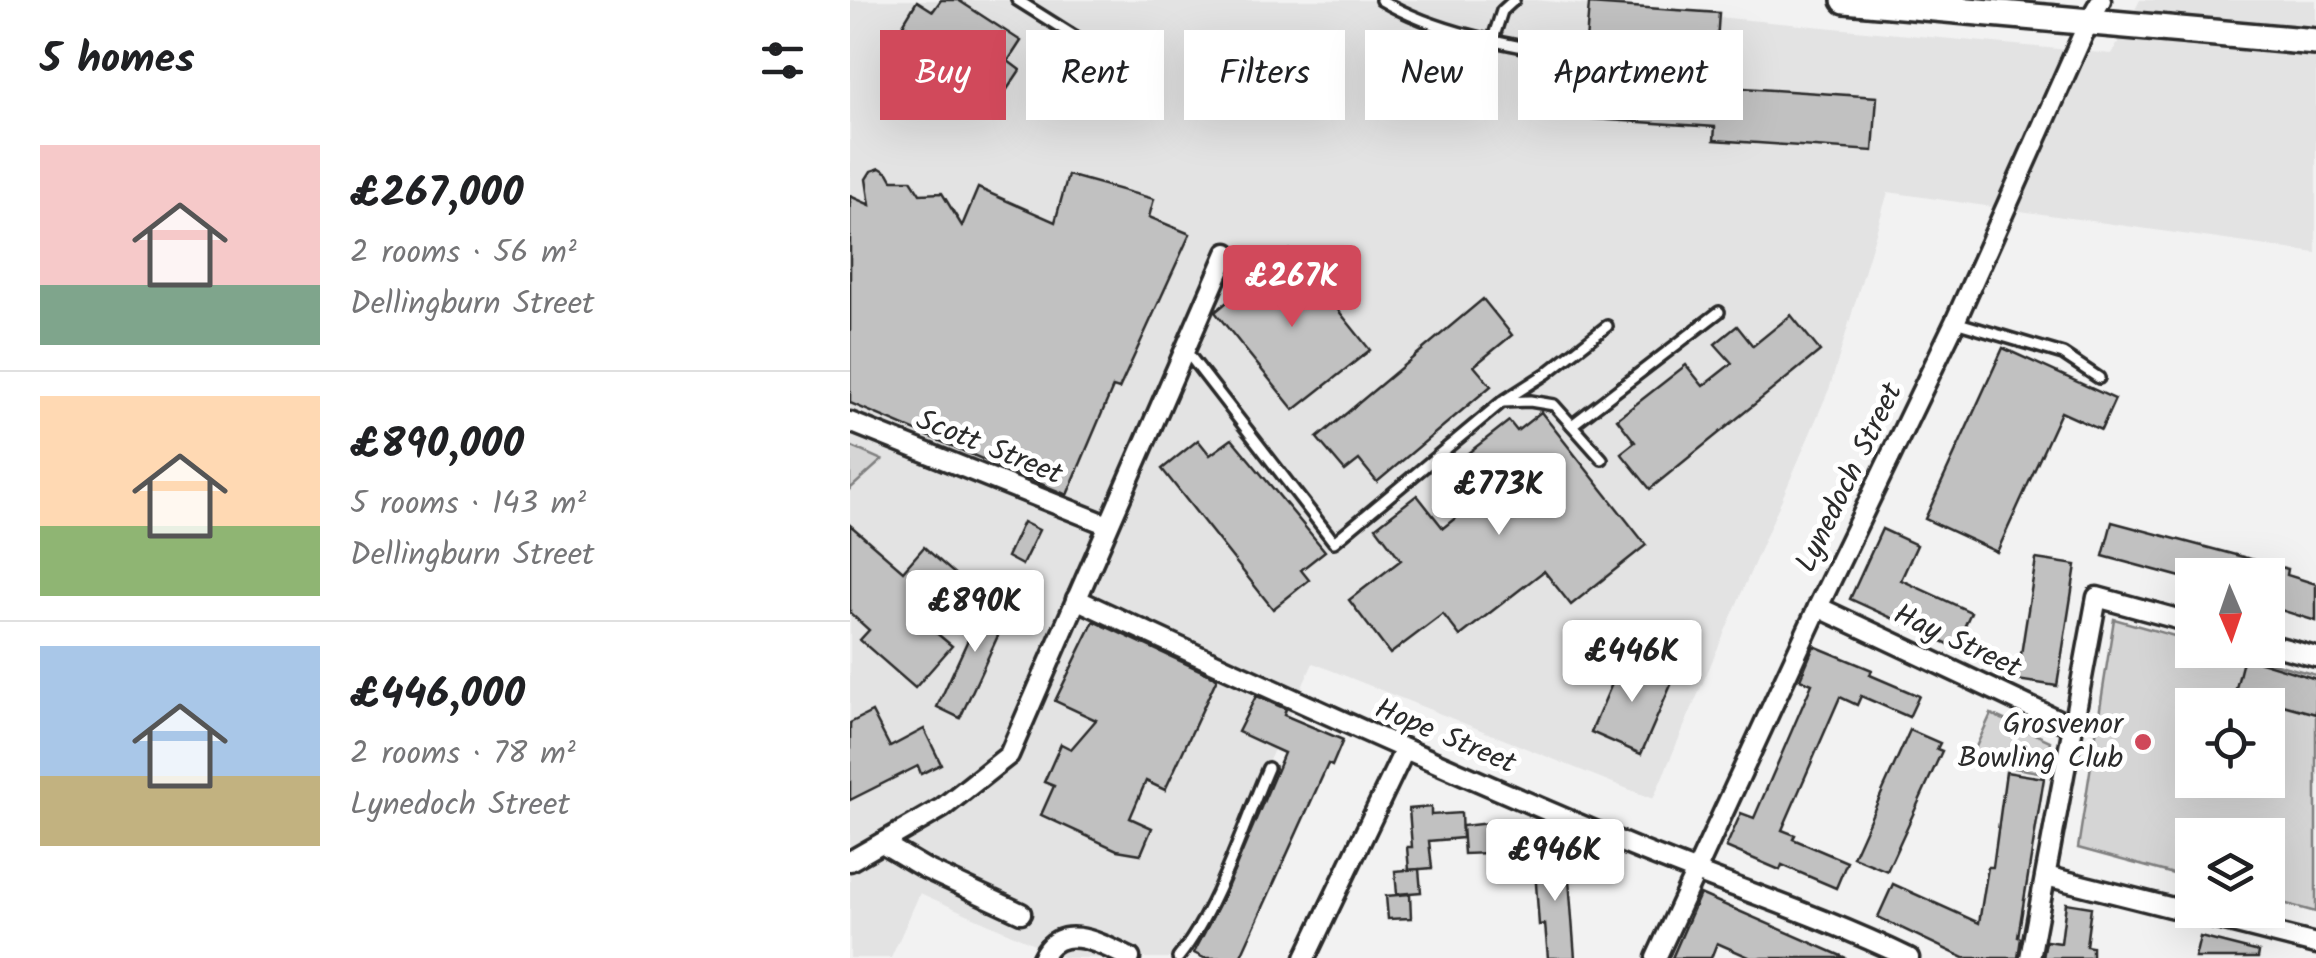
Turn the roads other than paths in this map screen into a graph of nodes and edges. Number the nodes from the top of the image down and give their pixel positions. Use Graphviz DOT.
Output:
graph roads {
  1 [pos="1016,0"];
  2 [pos="1381,0"];
  3 [pos="1514,0"];
  4 [pos="1845,0"];
  5 [pos="2095,10"];
  6 [pos="1064,30"];
  7 [pos="1463,30"];
  8 [pos="1496,30"];
  9 [pos="2316,42"];
  10 [pos="1227,254"];
  11 [pos="1719,312"];
  12 [pos="1956,322"];
  13 [pos="1607,326"];
  14 [pos="1185,349"];
  15 [pos="2100,378"];
  16 [pos="1502,402"];
  17 [pos="850,422"];
  18 [pos="1572,424"];
  19 [pos="1602,458"];
  20 [pos="1108,525"];
  21 [pos="1076,599"];
  22 [pos="1818,607"];
  23 [pos="2175,618"];
  24 [pos="2285,649"];
  25 [pos="2316,657"];
  26 [pos="2073,727"];
  27 [pos="1404,751"];
  28 [pos="1268,768"];
  29 [pos="882,843"];
  30 [pos="850,862"];
  31 [pos="1694,873"];
  32 [pos="2046,876"];
  33 [pos="1021,913"];
  34 [pos="2316,944"];
  35 [pos="1042,958"];
  36 [pos="1130,958"];
  37 [pos="1178,958"];
  38 [pos="1305,958"];
  39 [pos="1656,958"];
  40 [pos="1909,958"];
  41 [pos="2030,958"];
  1 -- 6 [label="lane"];
  2 -- 7 [label="lane"];
  3 -- 8 [label="lane"];
  4 -- 5 [label="main road"];
  5 -- 9 [label="main road"];
  5 -- 12 [label="street, Lynedoch Street"];
  10 -- 14 [label="street"];
  11 -- 18 [label="lane"];
  12 -- 15 [label="lane"];
  12 -- 22 [label="street, Lynedoch Street"];
  13 -- 16 [label="lane"];
  14 -- 16 [label="lane"];
  14 -- 20 [label="street"];
  16 -- 18 [label="lane"];
  17 -- 20 [label="street, Scott Street"];
  18 -- 19 [label="lane"];
  20 -- 21 [label="street"];
  21 -- 27 [label="street, Hope Street"];
  21 -- 29 [label="street"];
  22 -- 26 [label="street, Hay Street"];
  22 -- 31 [label="street, Lynedoch Street"];
  23 -- 26 [label="street"];
  24 -- 25 [label="street"];
  26 -- 32 [label="street"];
  27 -- 31 [label="street, Hope Street"];
  27 -- 38 [label="street"];
  28 -- 37 [label="lane"];
  29 -- 30 [label="street"];
  29 -- 33 [label="street"];
  31 -- 39 [label="street, Lynedoch Street"];
  31 -- 40 [label="street, Hope Street"];
  32 -- 34 [label="street"];
  32 -- 41 [label="street"];
  35 -- 36 [label="street"];
}
